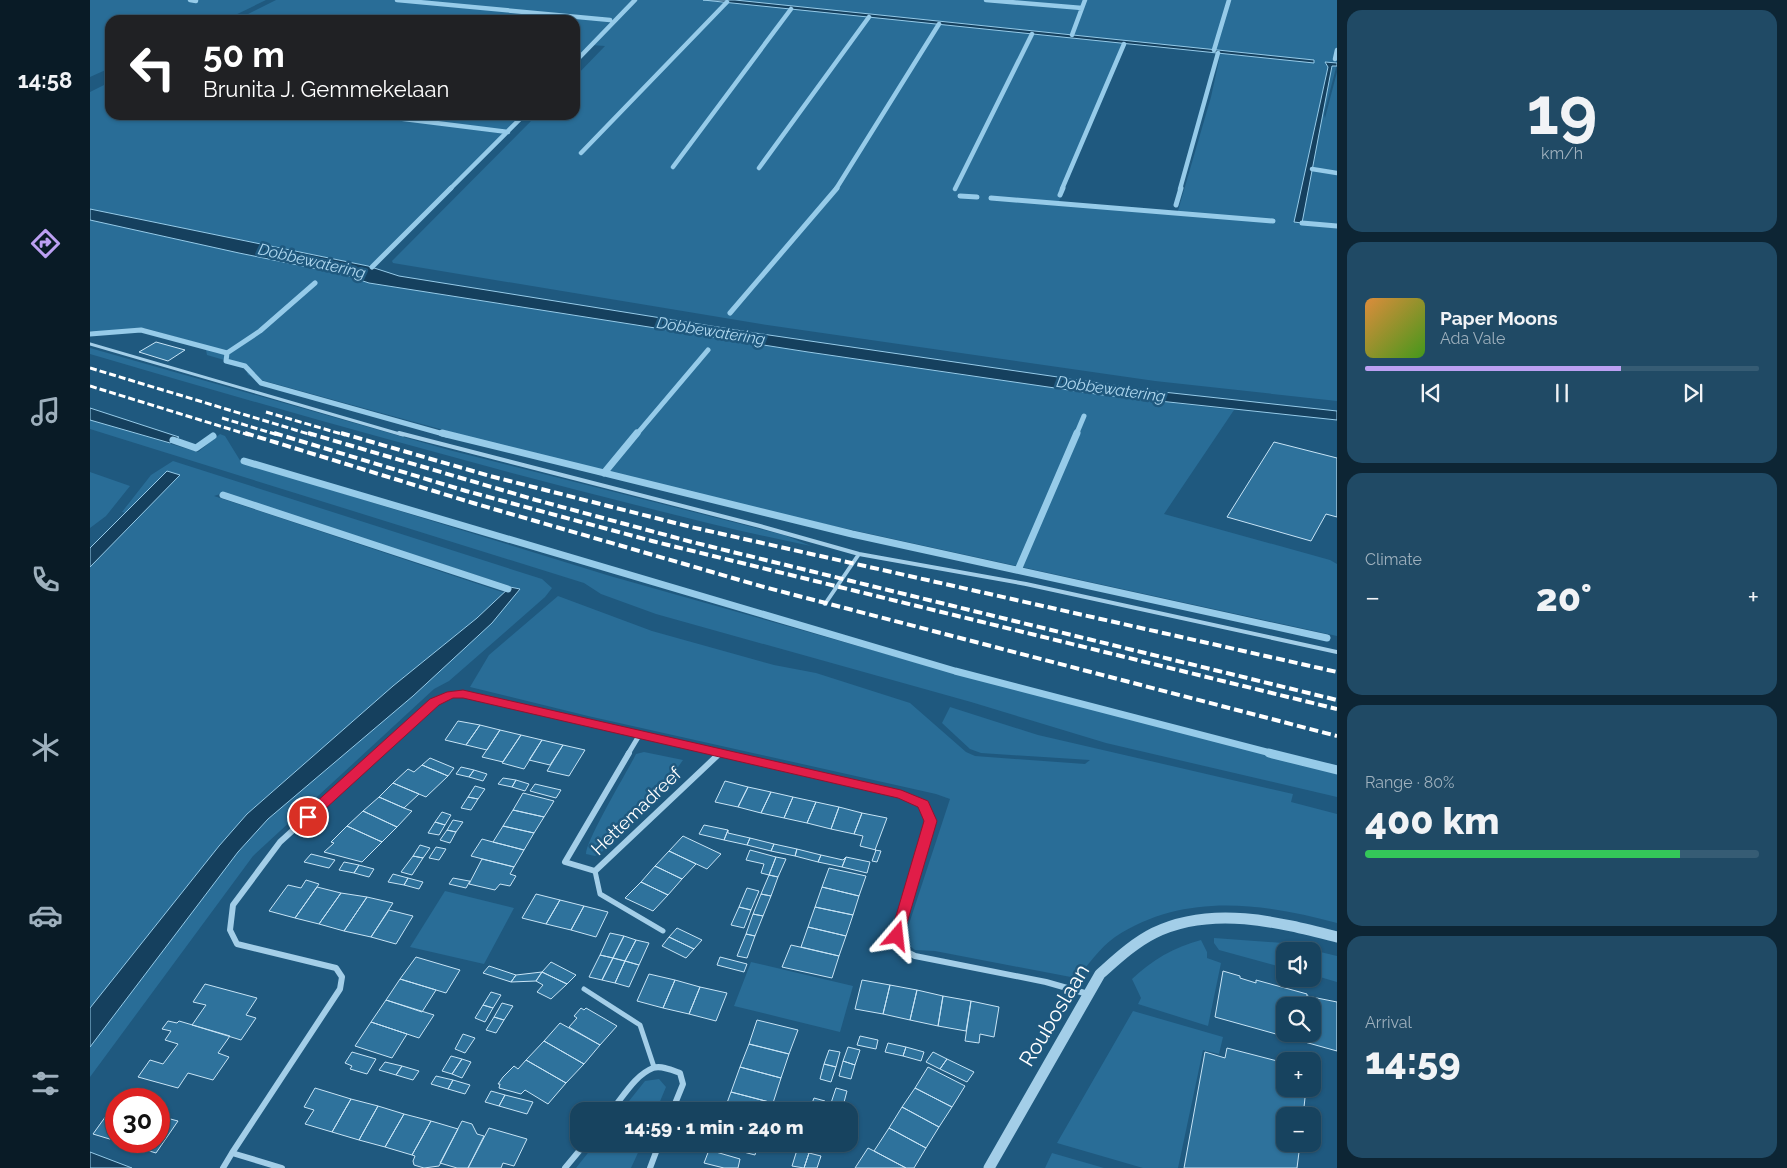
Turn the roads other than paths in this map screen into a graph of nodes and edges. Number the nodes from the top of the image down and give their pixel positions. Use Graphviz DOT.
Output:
graph roads {
  1 [pos="90,344"];
  2 [pos="859,554"];
  3 [pos="825,604"];
  4 [pos="1337,652"];
  5 [pos="640,734"];
  6 [pos="720,752"];
  7 [pos="595,871"];
  8 [pos="663,931"];
  9 [pos="1337,936"];
  10 [pos="584,989"];
  11 [pos="1088,994"];
  12 [pos="654,1066"];
  13 [pos="618,1102"];
  14 [pos="675,1102"];
  15 [pos="578,1152"];
  16 [pos="656,1152"];
  17 [pos="232,1154"];
  18 [pos="223,1168"];
  19 [pos="282,1168"];
  20 [pos="565,1168"];
  21 [pos="650,1168"];
  22 [pos="989,1168"];
  1 -- 2 [label="lane"];
  2 -- 3 [label="lane"];
  2 -- 4 [label="lane"];
  5 -- 6 [label="street"];
  5 -- 7 [label="street, Hettemadreef"];
  5 -- 17 [label="street"];
  6 -- 7 [label="street, Hettemadreef"];
  6 -- 11 [label="street"];
  7 -- 8 [label="lane, Hettemadreef"];
  9 -- 11 [label="street, Rouboslaan"];
  10 -- 12 [label="lane"];
  11 -- 22 [label="street, Rouboslaan"];
  12 -- 13 [label="street"];
  12 -- 14 [label="street"];
  15 -- 20 [label="street"];
  16 -- 21 [label="street"];
  17 -- 18 [label="street"];
  17 -- 19 [label="street"];
}
